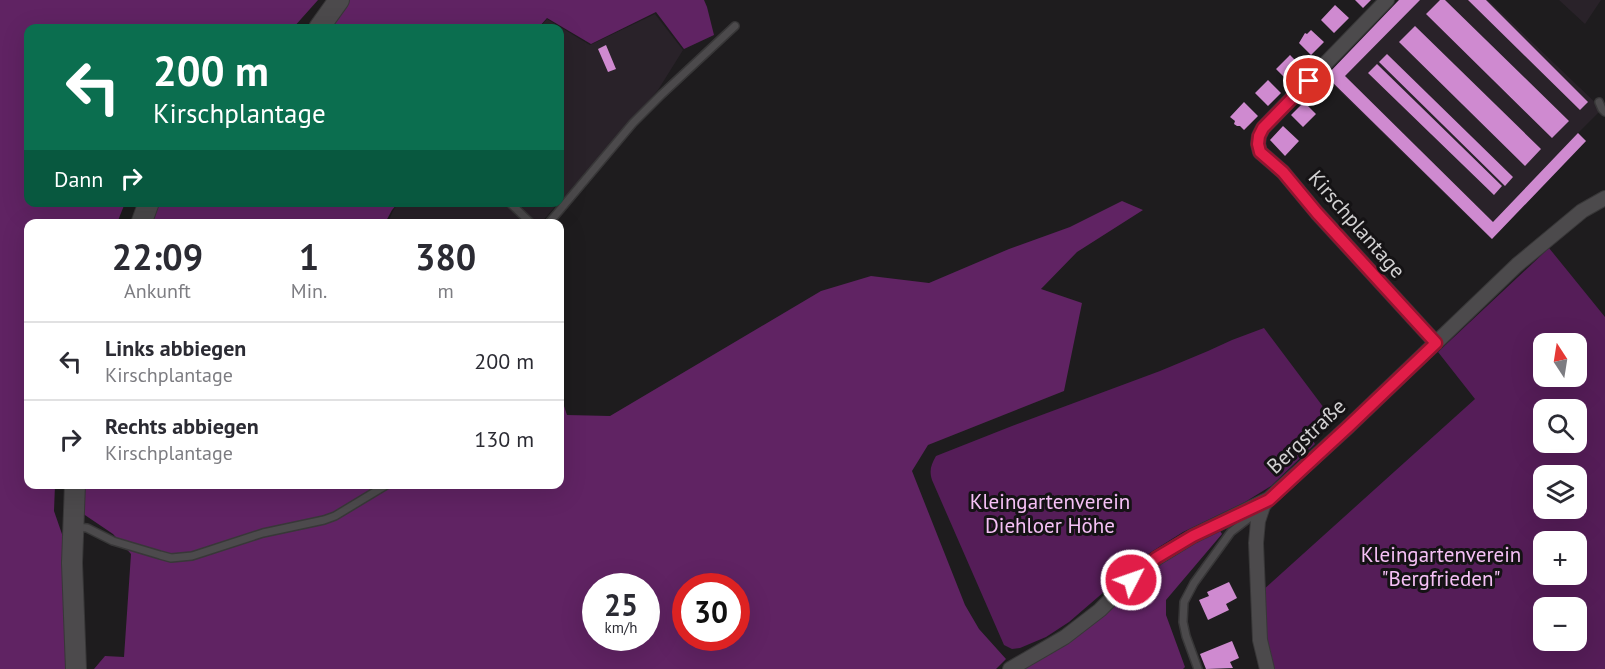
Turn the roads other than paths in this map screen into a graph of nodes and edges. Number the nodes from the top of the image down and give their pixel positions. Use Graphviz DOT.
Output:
graph roads {
  1 [pos="339,0"];
  2 [pos="1387,0"];
  3 [pos="322,24"];
  4 [pos="735,26"];
  5 [pos="1599,102"];
  6 [pos="1605,112"];
  7 [pos="1605,198"];
  8 [pos="564,205"];
  9 [pos="514,207"];
  10 [pos="562,207"];
  11 [pos="525,219"];
  12 [pos="552,219"];
  13 [pos="1436,343"];
  14 [pos="75,489"];
  15 [pos="380,489"];
  16 [pos="1266,503"];
  17 [pos="73,527"];
  18 [pos="76,669"];
  19 [pos="1010,669"];
  20 [pos="1198,669"];
  21 [pos="1268,669"];
  1 -- 3 [label="main road"];
  2 -- 13 [label="street, Kirschplantage"];
  4 -- 8 [label="lane"];
  5 -- 6 [label="lane"];
  7 -- 13 [label="street, Bergstraße"];
  9 -- 11 [label="lane"];
  10 -- 12 [label="lane"];
  13 -- 16 [label="street, Bergstraße"];
  14 -- 17 [label="main road"];
  15 -- 17 [label="lane"];
  16 -- 19 [label="street, Bergstraße"];
  16 -- 20 [label="lane"];
  16 -- 21 [label="street"];
  17 -- 18 [label="main road"];
}
